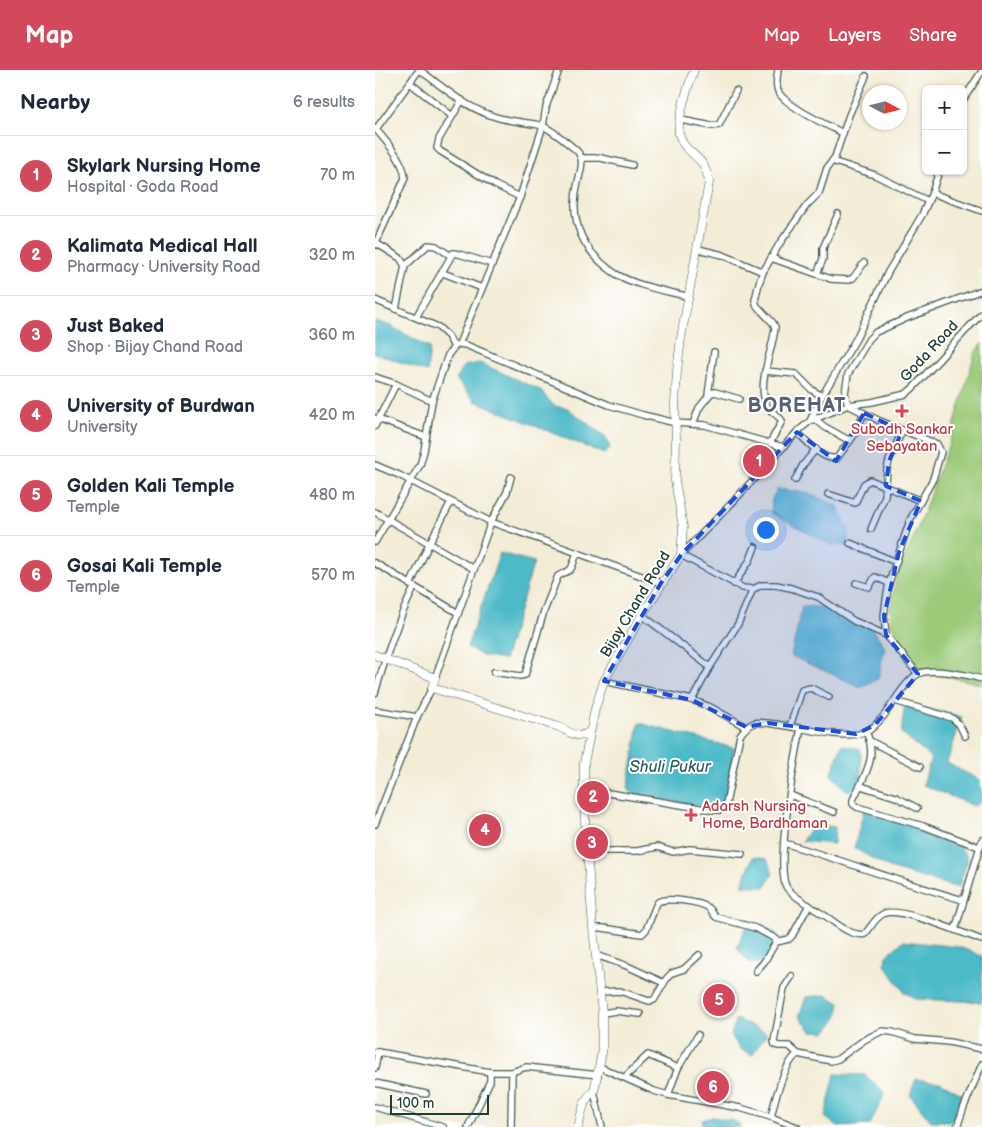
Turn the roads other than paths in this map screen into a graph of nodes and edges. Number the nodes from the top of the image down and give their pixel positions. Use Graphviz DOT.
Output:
graph roads {
  1 [pos="419,70"];
  2 [pos="559,70"];
  3 [pos="694,70"];
  4 [pos="778,70"];
  5 [pos="982,71"];
  6 [pos="867,76"];
  7 [pos="410,83"];
  8 [pos="736,91"];
  9 [pos="967,94"];
  10 [pos="461,100"];
  11 [pos="453,116"];
  12 [pos="681,120"];
  13 [pos="543,126"];
  14 [pos="376,128"];
  15 [pos="843,132"];
  16 [pos="581,158"];
  17 [pos="832,161"];
  18 [pos="632,165"];
  19 [pos="938,175"];
  20 [pos="932,193"];
  21 [pos="520,197"];
  22 [pos="928,201"];
  23 [pos="982,211"];
  24 [pos="838,214"];
  25 [pos="375,244"];
  26 [pos="698,249"];
  27 [pos="451,256"];
  28 [pos="771,258"];
  29 [pos="864,262"];
  30 [pos="492,264"];
  31 [pos="405,266"];
  32 [pos="763,272"];
  33 [pos="443,273"];
  34 [pos="817,274"];
  35 [pos="482,288"];
  36 [pos="982,290"];
  37 [pos="689,297"];
  38 [pos="375,300"];
  39 [pos="396,309"];
  40 [pos="982,313"];
  41 [pos="416,317"];
  42 [pos="457,346"];
  43 [pos="714,352"];
  44 [pos="765,371"];
  45 [pos="375,377"];
  46 [pos="396,384"];
  47 [pos="708,395"];
  48 [pos="822,396"];
  49 [pos="739,399"];
  50 [pos="432,402"];
  51 [pos="848,405"];
  52 [pos="864,413"];
  53 [pos="377,419"];
  54 [pos="812,420"];
  55 [pos="676,423"];
  56 [pos="693,424"];
  57 [pos="375,426"];
  58 [pos="902,431"];
  59 [pos="797,432"];
  60 [pos="426,437"];
  61 [pos="850,441"];
  62 [pos="770,443"];
  63 [pos="783,447"];
  64 [pos="816,449"];
  65 [pos="375,465"];
  66 [pos="511,477"];
  67 [pos="795,480"];
  68 [pos="410,481"];
  69 [pos="886,486"];
  70 [pos="828,494"];
  71 [pos="921,500"];
  72 [pos="451,502"];
  73 [pos="375,512"];
  74 [pos="389,518"];
  75 [pos="491,522"];
  76 [pos="871,529"];
  77 [pos="375,542"];
  78 [pos="849,543"];
  79 [pos="429,544"];
  80 [pos="755,547"];
  81 [pos="577,553"];
  82 [pos="681,555"];
  83 [pos="895,562"];
  84 [pos="375,563"];
  85 [pos="474,569"];
  86 [pos="856,583"];
  87 [pos="889,583"];
  88 [pos="661,584"];
  89 [pos="734,584"];
  90 [pos="412,587"];
  91 [pos="753,589"];
  92 [pos="458,613"];
  93 [pos="642,614"];
  94 [pos="886,635"];
  95 [pos="375,655"];
  96 [pos="386,658"];
  97 [pos="710,667"];
  98 [pos="494,672"];
  99 [pos="919,674"];
  100 [pos="435,678"];
  101 [pos="982,679"];
  102 [pos="605,681"];
  103 [pos="432,688"];
  104 [pos="375,693"];
  105 [pos="829,697"];
  106 [pos="692,700"];
  107 [pos="895,701"];
  108 [pos="375,710"];
  109 [pos="417,717"];
  110 [pos="790,726"];
  111 [pos="746,727"];
  112 [pos="801,728"];
  113 [pos="590,731"];
  114 [pos="866,732"];
  115 [pos="965,736"];
  116 [pos="870,741"];
  117 [pos="920,767"];
  118 [pos="861,786"];
  119 [pos="584,788"];
  120 [pos="790,795"];
  121 [pos="917,808"];
  122 [pos="834,812"];
  123 [pos="375,822"];
  124 [pos="982,840"];
  125 [pos="785,843"];
  126 [pos="979,847"];
  127 [pos="587,851"];
  128 [pos="742,854"];
  129 [pos="963,900"];
  130 [pos="809,906"];
  131 [pos="593,928"];
  132 [pos="955,930"];
  133 [pos="778,940"];
  134 [pos="982,940"];
  135 [pos="699,954"];
  136 [pos="596,955"];
  137 [pos="756,971"];
  138 [pos="791,976"];
  139 [pos="664,983"];
  140 [pos="599,992"];
  141 [pos="602,1013"];
  142 [pos="640,1014"];
  143 [pos="698,1035"];
  144 [pos="982,1049"];
  145 [pos="376,1052"];
  146 [pos="798,1054"];
  147 [pos="982,1064"];
  148 [pos="600,1066"];
  149 [pos="375,1068"];
  150 [pos="678,1068"];
  151 [pos="490,1072"];
  152 [pos="512,1072"];
  153 [pos="598,1075"];
  154 [pos="625,1077"];
  155 [pos="375,1083"];
  156 [pos="594,1091"];
  157 [pos="426,1094"];
  158 [pos="669,1095"];
  159 [pos="375,1107"];
  160 [pos="771,1117"];
  161 [pos="781,1124"];
  162 [pos="443,1127"];
  163 [pos="468,1127"];
  164 [pos="511,1127"];
  165 [pos="578,1127"];
  166 [pos="601,1127"];
  167 [pos="797,1127"];
  168 [pos="957,1127"];
  1 -- 7 [label="street"];
  1 -- 10 [label="street"];
  2 -- 13 [label="street"];
  3 -- 12 [label="main road, Bijay Chand Road"];
  4 -- 15 [label="street"];
  5 -- 9 [label="street"];
  6 -- 15 [label="street"];
  7 -- 11 [label="street"];
  7 -- 14 [label="street"];
  8 -- 12 [label="street"];
  10 -- 11 [label="street"];
  10 -- 13 [label="street"];
  11 -- 21 [label="street"];
  12 -- 26 [label="main road, Bijay Chand Road"];
  13 -- 16 [label="street"];
  13 -- 21 [label="street"];
  14 -- 25 [label="street"];
  15 -- 17 [label="street"];
  16 -- 18 [label="street"];
  16 -- 37 [label="street"];
  17 -- 22 [label="street"];
  17 -- 28 [label="street"];
  19 -- 20 [label="street"];
  20 -- 22 [label="street"];
  20 -- 23 [label="street"];
  21 -- 30 [label="street"];
  22 -- 48 [label="street"];
  24 -- 34 [label="street"];
  25 -- 31 [label="street"];
  26 -- 32 [label="street"];
  26 -- 37 [label="main road, Bijay Chand Road"];
  27 -- 30 [label="street"];
  27 -- 31 [label="street"];
  27 -- 33 [label="street"];
  28 -- 32 [label="street"];
  28 -- 34 [label="street"];
  29 -- 34 [label="street"];
  30 -- 35 [label="street"];
  31 -- 39 [label="street"];
  32 -- 44 [label="street"];
  33 -- 35 [label="street"];
  33 -- 41 [label="street"];
  35 -- 42 [label="street"];
  36 -- 51 [label="street"];
  37 -- 55 [label="main road, Bijay Chand Road"];
  38 -- 39 [label="street"];
  39 -- 41 [label="street"];
  40 -- 51 [label="street, Goda Road"];
  41 -- 42 [label="street"];
  42 -- 50 [label="street"];
  42 -- 55 [label="street"];
  43 -- 47 [label="street"];
  44 -- 48 [label="street"];
  44 -- 62 [label="street"];
  45 -- 46 [label="street"];
  46 -- 50 [label="street"];
  46 -- 53 [label="street"];
  47 -- 49 [label="street"];
  47 -- 56 [label="street"];
  48 -- 54 [label="street"];
  50 -- 60 [label="street"];
  51 -- 52 [label="street"];
  51 -- 54 [label="street, Goda Road"];
  52 -- 58 [label="street"];
  52 -- 61 [label="street"];
  53 -- 57 [label="street"];
  53 -- 60 [label="street"];
  54 -- 59 [label="street, Goda Road"];
  54 -- 61 [label="street"];
  55 -- 56 [label="street"];
  55 -- 82 [label="main road, Bijay Chand Road"];
  56 -- 62 [label="street"];
  58 -- 69 [label="street"];
  58 -- 71 [label="street"];
  59 -- 63 [label="street, Goda Road"];
  59 -- 64 [label="street"];
  60 -- 68 [label="street"];
  61 -- 64 [label="street"];
  62 -- 63 [label="street"];
  63 -- 82 [label="street, Goda Road"];
  64 -- 67 [label="street"];
  65 -- 68 [label="street"];
  66 -- 75 [label="street"];
  68 -- 72 [label="street"];
  68 -- 74 [label="street"];
  69 -- 70 [label="street"];
  69 -- 71 [label="street"];
  69 -- 76 [label="street"];
  71 -- 83 [label="street"];
  72 -- 75 [label="street"];
  72 -- 79 [label="street"];
  73 -- 74 [label="street"];
  74 -- 77 [label="street"];
  74 -- 79 [label="street"];
  75 -- 81 [label="street"];
  75 -- 85 [label="street"];
  78 -- 83 [label="street"];
  79 -- 85 [label="street"];
  79 -- 90 [label="street"];
  80 -- 89 [label="street"];
  81 -- 88 [label="street"];
  81 -- 98 [label="street"];
  82 -- 88 [label="main road, Bijay Chand Road"];
  82 -- 89 [label="street"];
  83 -- 87 [label="street"];
  84 -- 90 [label="street"];
  85 -- 92 [label="street"];
  86 -- 87 [label="street"];
  87 -- 94 [label="street"];
  88 -- 93 [label="main road, Bijay Chand Road"];
  89 -- 91 [label="street"];
  90 -- 92 [label="street"];
  90 -- 96 [label="street"];
  91 -- 94 [label="street"];
  91 -- 97 [label="street"];
  92 -- 100 [label="street"];
  93 -- 97 [label="street"];
  93 -- 102 [label="main road, Bijay Chand Road"];
  94 -- 99 [label="street"];
  95 -- 96 [label="main road"];
  96 -- 100 [label="main road"];
  96 -- 104 [label="street"];
  97 -- 106 [label="street"];
  99 -- 101 [label="street"];
  99 -- 107 [label="street"];
  100 -- 103 [label="main road"];
  102 -- 106 [label="street"];
  102 -- 113 [label="main road, Bijay Chand Road"];
  103 -- 109 [label="street"];
  103 -- 113 [label="main road"];
  105 -- 110 [label="street"];
  106 -- 111 [label="street"];
  107 -- 114 [label="street"];
  107 -- 115 [label="street"];
  108 -- 109 [label="street"];
  109 -- 123 [label="street"];
  110 -- 111 [label="street"];
  110 -- 112 [label="street"];
  111 -- 119 [label="street"];
  112 -- 114 [label="street"];
  112 -- 120 [label="street"];
  113 -- 119 [label="main road, Bijay Chand Road"];
  114 -- 116 [label="street"];
  116 -- 117 [label="street"];
  116 -- 118 [label="street"];
  118 -- 121 [label="street"];
  118 -- 126 [label="street"];
  119 -- 127 [label="main road, Bijay Chand Road"];
  120 -- 122 [label="street"];
  120 -- 125 [label="street"];
  124 -- 126 [label="street"];
  125 -- 129 [label="street"];
  125 -- 130 [label="street"];
  126 -- 129 [label="street"];
  127 -- 128 [label="street"];
  127 -- 131 [label="main road, Bijay Chand Road"];
  129 -- 132 [label="street"];
  130 -- 132 [label="street"];
  130 -- 133 [label="street"];
  131 -- 133 [label="street"];
  131 -- 136 [label="main road, Bijay Chand Road"];
  132 -- 134 [label="street"];
  133 -- 137 [label="street"];
  135 -- 139 [label="street"];
  136 -- 139 [label="street"];
  136 -- 140 [label="main road, Bijay Chand Road"];
  138 -- 146 [label="street"];
  139 -- 140 [label="street"];
  140 -- 141 [label="main road, Bijay Chand Road"];
  141 -- 142 [label="street"];
  141 -- 148 [label="main road, Bijay Chand Road"];
  143 -- 150 [label="street"];
  144 -- 146 [label="street"];
  145 -- 149 [label="street"];
  145 -- 151 [label="street"];
  146 -- 160 [label="street"];
  147 -- 168 [label="street"];
  148 -- 153 [label="main road, Bijay Chand Road"];
  148 -- 154 [label="street"];
  150 -- 154 [label="street"];
  150 -- 158 [label="street"];
  151 -- 152 [label="street"];
  151 -- 163 [label="street"];
  152 -- 153 [label="street"];
  152 -- 164 [label="street"];
  153 -- 156 [label="main road, Bijay Chand Road"];
  154 -- 158 [label="street"];
  155 -- 157 [label="street"];
  156 -- 165 [label="main road, Bijay Chand Road"];
  156 -- 166 [label="street"];
  158 -- 160 [label="street"];
  159 -- 162 [label="street"];
  160 -- 161 [label="street"];
  161 -- 167 [label="street"];
}
